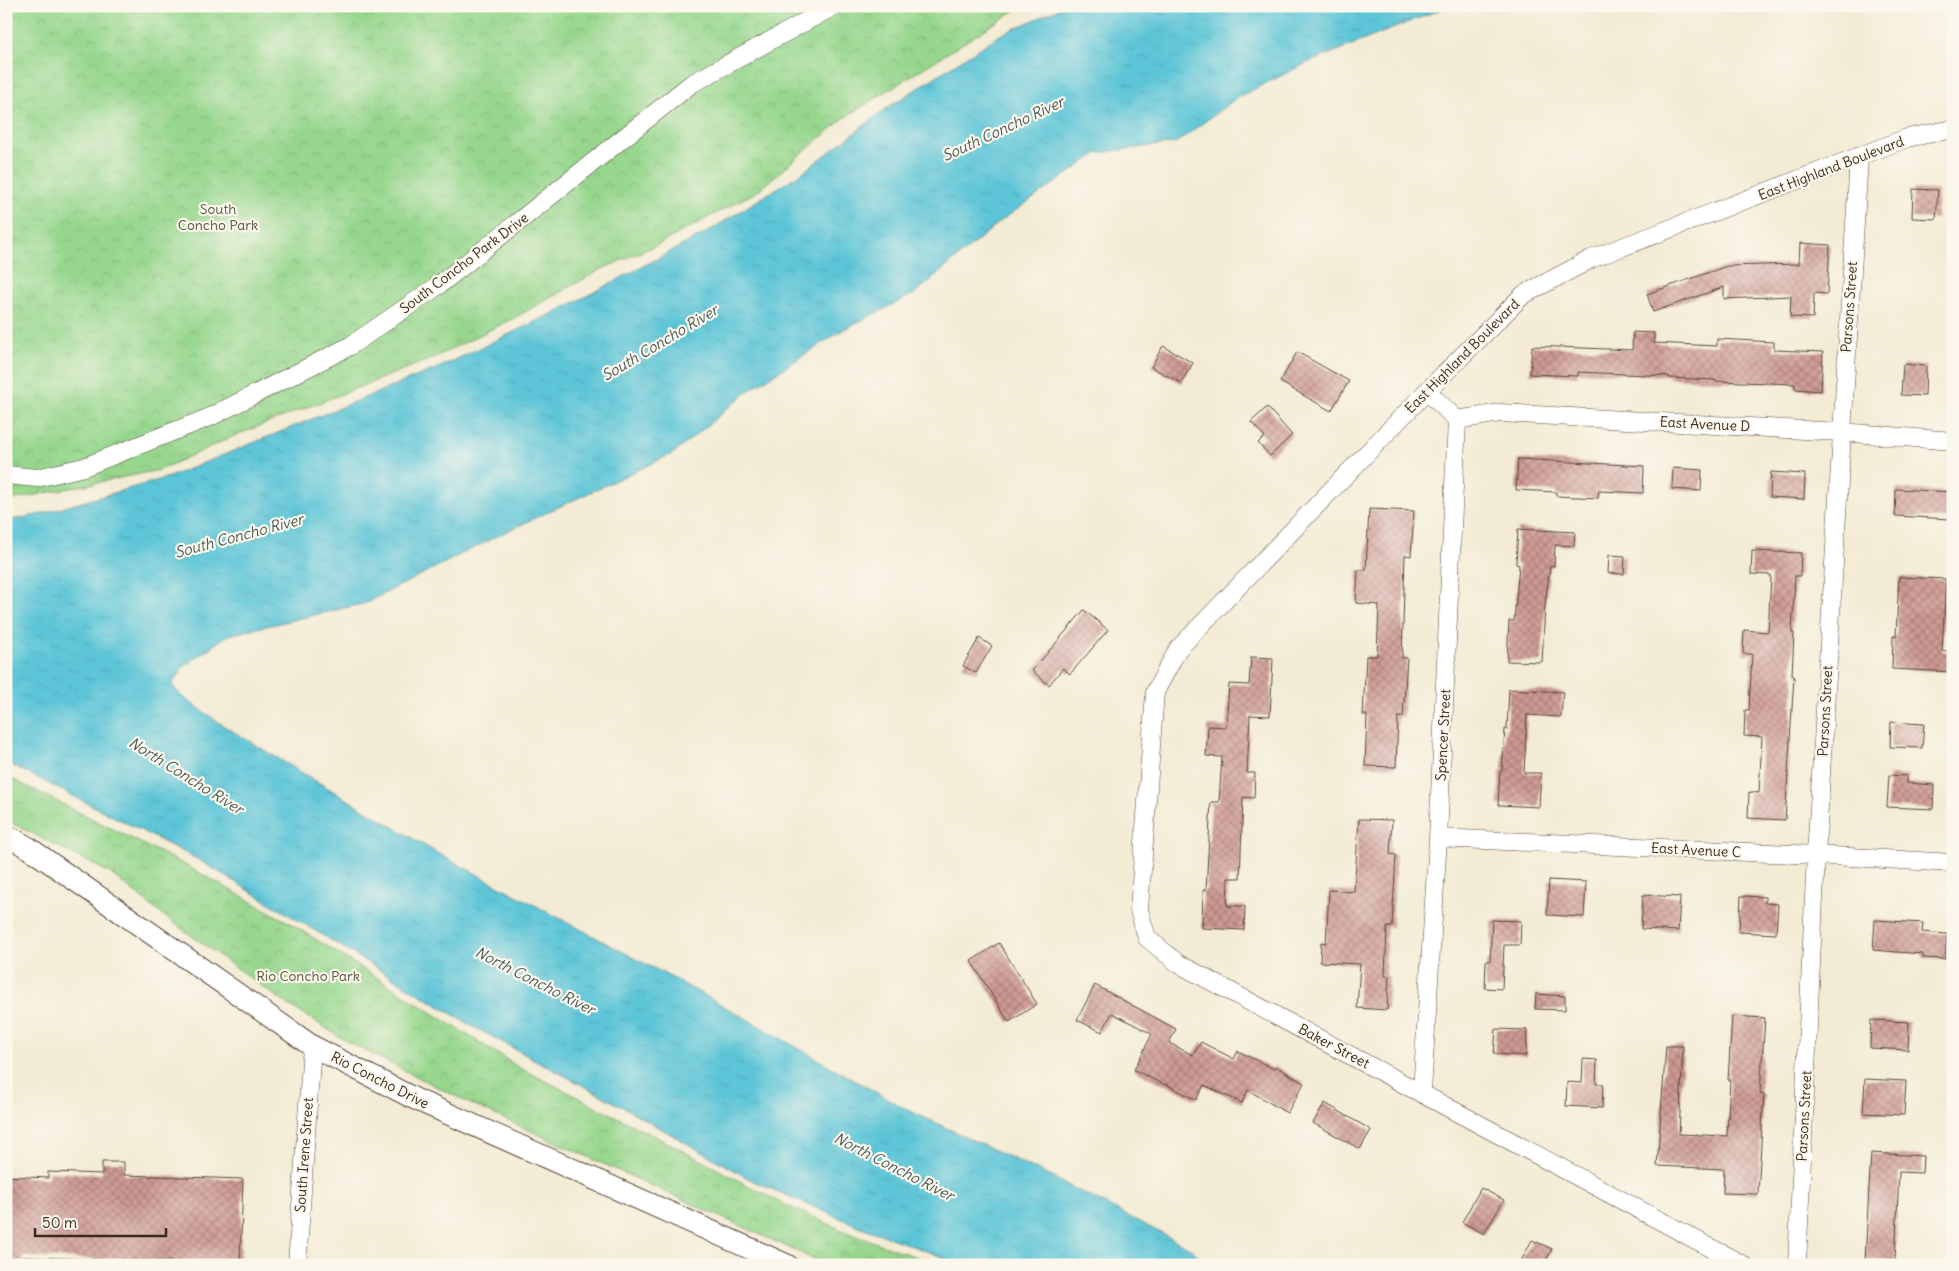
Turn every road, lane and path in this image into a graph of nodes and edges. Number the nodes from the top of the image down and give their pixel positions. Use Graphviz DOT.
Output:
graph roads {
  1 [pos="834,6"];
  2 [pos="1953,129"];
  3 [pos="1859,158"];
  4 [pos="1427,391"];
  5 [pos="1457,420"];
  6 [pos="1841,432"];
  7 [pos="1953,441"];
  8 [pos="6,475"];
  9 [pos="1155,692"];
  10 [pos="6,835"];
  11 [pos="1438,838"];
  12 [pos="1816,855"];
  13 [pos="1953,863"];
  14 [pos="312,1046"];
  15 [pos="1422,1092"];
  16 [pos="297,1265"];
  17 [pos="787,1265"];
  18 [pos="1743,1265"];
  19 [pos="1797,1265"];
  1 -- 8 [label="street, South Concho Park Drive"];
  2 -- 3 [label="street, East Highland Boulevard"];
  3 -- 4 [label="street, East Highland Boulevard"];
  3 -- 6 [label="street, Parsons Street"];
  4 -- 5 [label="street"];
  4 -- 9 [label="street, East Highland Boulevard"];
  5 -- 6 [label="street, East Avenue D"];
  5 -- 11 [label="street, Spencer Street"];
  6 -- 7 [label="street, East Avenue D"];
  6 -- 12 [label="street, Parsons Street"];
  9 -- 15 [label="street, Baker Street"];
  10 -- 14 [label="street, Rio Concho Drive"];
  11 -- 12 [label="street, East Avenue C"];
  11 -- 15 [label="street, Spencer Street"];
  12 -- 13 [label="street, East Avenue C"];
  12 -- 19 [label="street, Parsons Street"];
  14 -- 16 [label="street, South Irene Street"];
  14 -- 17 [label="street, Rio Concho Drive"];
  15 -- 18 [label="street, Baker Street"];
}
